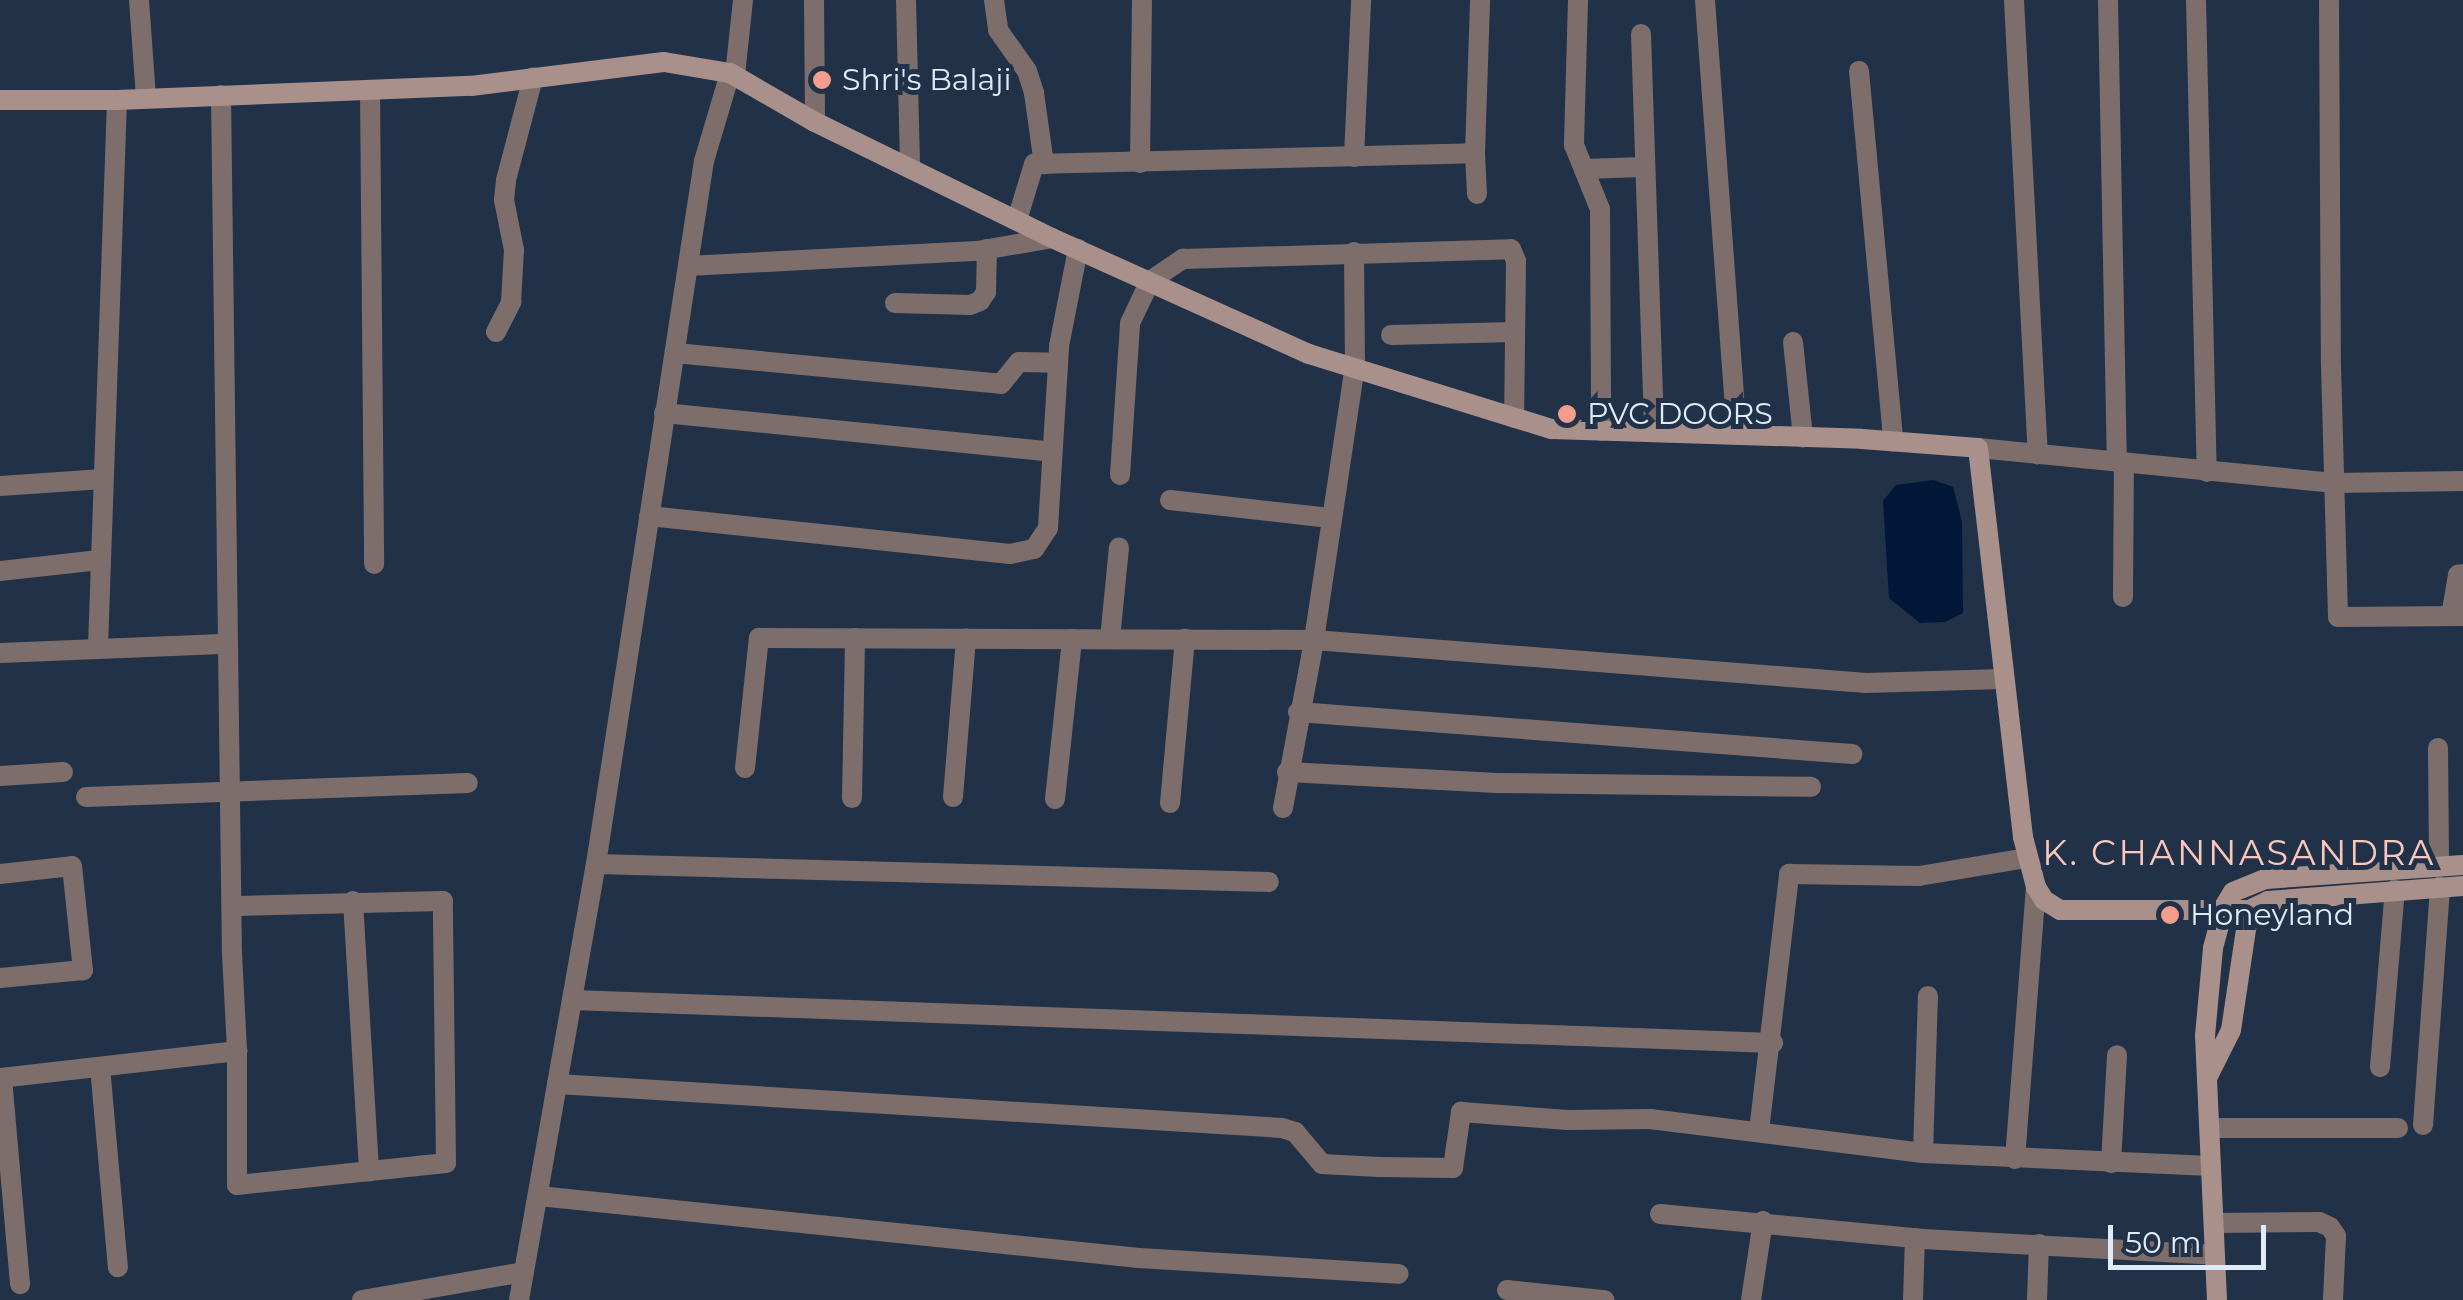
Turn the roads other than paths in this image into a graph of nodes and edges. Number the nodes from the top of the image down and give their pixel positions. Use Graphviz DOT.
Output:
graph roads {
  1 [pos="139,0"];
  2 [pos="743,0"];
  3 [pos="814,0"];
  4 [pos="906,0"];
  5 [pos="994,0"];
  6 [pos="1142,0"];
  7 [pos="1361,0"];
  8 [pos="1480,0"];
  9 [pos="1578,0"];
  10 [pos="1705,0"];
  11 [pos="2014,0"];
  12 [pos="2108,0"];
  13 [pos="2196,0"];
  14 [pos="2329,0"];
  15 [pos="1641,34"];
  16 [pos="1859,71"];
  17 [pos="733,74"];
  18 [pos="533,78"];
  19 [pos="370,90"];
  20 [pos="221,96"];
  21 [pos="146,98"];
  22 [pos="0,100"];
  23 [pos="118,100"];
  24 [pos="815,122"];
  25 [pos="1475,153"];
  26 [pos="1354,157"];
  27 [pos="1140,163"];
  28 [pos="1044,164"];
  29 [pos="910,167"];
  30 [pos="1642,167"];
  31 [pos="1585,170"];
  32 [pos="1476,194"];
  33 [pos="1016,220"];
  34 [pos="1052,238"];
  35 [pos="986,249"];
  36 [pos="1078,249"];
  37 [pos="1354,252"];
  38 [pos="688,266"];
  39 [pos="1150,281"];
  40 [pos="895,303"];
  41 [pos="496,332"];
  42 [pos="1516,332"];
  43 [pos="1391,335"];
  44 [pos="1793,342"];
  45 [pos="675,353"];
  46 [pos="1058,363"];
  47 [pos="1355,368"];
  48 [pos="664,413"];
  49 [pos="1514,418"];
  50 [pos="1601,431"];
  51 [pos="1654,432"];
  52 [pos="1737,435"];
  53 [pos="1802,437"];
  54 [pos="1894,441"];
  55 [pos="1978,448"];
  56 [pos="1052,452"];
  57 [pos="2038,454"];
  58 [pos="2120,462"];
  59 [pos="2207,472"];
  60 [pos="1120,475"];
  61 [pos="103,480"];
  62 [pos="2463,481"];
  63 [pos="2334,482"];
  64 [pos="0,486"];
  65 [pos="1170,500"];
  66 [pos="649,516"];
  67 [pos="1330,518"];
  68 [pos="1118,547"];
  69 [pos="99,560"];
  70 [pos="374,564"];
  71 [pos="0,571"];
  72 [pos="2463,574"];
  73 [pos="2123,597"];
  74 [pos="2457,616"];
  75 [pos="855,638"];
  76 [pos="966,638"];
  77 [pos="1072,639"];
  78 [pos="1110,639"];
  79 [pos="1185,639"];
  80 [pos="1314,640"];
  81 [pos="228,644"];
  82 [pos="98,648"];
  83 [pos="0,653"];
  84 [pos="2002,680"];
  85 [pos="1298,712"];
  86 [pos="2438,748"];
  87 [pos="1852,754"];
  88 [pos="745,768"];
  89 [pos="63,772"];
  90 [pos="1287,772"];
  91 [pos="0,776"];
  92 [pos="468,783"];
  93 [pos="1811,787"];
  94 [pos="230,790"];
  95 [pos="86,797"];
  96 [pos="954,797"];
  97 [pos="852,798"];
  98 [pos="1054,799"];
  99 [pos="1170,803"];
  100 [pos="1283,808"];
  101 [pos="2026,858"];
  102 [pos="596,864"];
  103 [pos="2463,864"];
  104 [pos="0,874"];
  105 [pos="2439,876"];
  106 [pos="1269,882"];
  107 [pos="2364,882"];
  108 [pos="2463,886"];
  109 [pos="2036,887"];
  110 [pos="2395,890"];
  111 [pos="353,901"];
  112 [pos="232,906"];
  113 [pos="2224,907"];
  114 [pos="2249,910"];
  115 [pos="0,978"];
  116 [pos="1928,996"];
  117 [pos="572,1000"];
  118 [pos="1772,1042"];
  119 [pos="237,1051"];
  120 [pos="2116,1055"];
  121 [pos="100,1067"];
  122 [pos="2380,1067"];
  123 [pos="2208,1077"];
  124 [pos="1,1078"];
  125 [pos="557,1084"];
  126 [pos="2423,1125"];
  127 [pos="2210,1128"];
  128 [pos="2398,1128"];
  129 [pos="1759,1131"];
  130 [pos="1924,1153"];
  131 [pos="2015,1159"];
  132 [pos="2111,1163"];
  133 [pos="2212,1166"];
  134 [pos="368,1172"];
  135 [pos="539,1196"];
  136 [pos="1660,1214"];
  137 [pos="1763,1221"];
  138 [pos="2214,1223"];
  139 [pos="1915,1238"];
  140 [pos="2039,1244"];
  141 [pos="2215,1256"];
  142 [pos="118,1268"];
  143 [pos="524,1272"];
  144 [pos="1399,1274"];
  145 [pos="20,1284"];
  146 [pos="1507,1290"];
  147 [pos="362,1300"];
  148 [pos="519,1300"];
  149 [pos="1604,1300"];
  150 [pos="1751,1300"];
  151 [pos="1913,1300"];
  152 [pos="2038,1300"];
  153 [pos="2217,1300"];
  154 [pos="2333,1300"];
  1 -- 21 [label="street"];
  2 -- 17 [label="street"];
  3 -- 24 [label="street"];
  4 -- 29 [label="street"];
  5 -- 28 [label="street"];
  6 -- 27 [label="street"];
  7 -- 26 [label="street"];
  8 -- 25 [label="street"];
  9 -- 31 [label="street"];
  10 -- 52 [label="street"];
  11 -- 57 [label="street"];
  12 -- 58 [label="street"];
  13 -- 59 [label="street"];
  14 -- 63 [label="street"];
  15 -- 30 [label="street"];
  16 -- 54 [label="street"];
  17 -- 18 [label="main road"];
  17 -- 24 [label="main road"];
  17 -- 38 [label="street"];
  18 -- 19 [label="main road"];
  18 -- 41 [label="street"];
  19 -- 20 [label="main road"];
  19 -- 70 [label="street"];
  20 -- 21 [label="main road"];
  20 -- 81 [label="street"];
  21 -- 23 [label="main road"];
  22 -- 23 [label="main road"];
  23 -- 61 [label="street"];
  24 -- 29 [label="main road"];
  25 -- 26 [label="street"];
  25 -- 32 [label="street"];
  26 -- 27 [label="street"];
  27 -- 28 [label="street"];
  28 -- 33 [label="street"];
  29 -- 33 [label="main road"];
  30 -- 31 [label="street"];
  30 -- 51 [label="street"];
  31 -- 50 [label="street"];
  33 -- 34 [label="main road"];
  34 -- 35 [label="street"];
  34 -- 36 [label="main road"];
  35 -- 38 [label="street"];
  35 -- 40 [label="street"];
  36 -- 39 [label="main road"];
  36 -- 46 [label="street"];
  37 -- 39 [label="street"];
  37 -- 42 [label="street"];
  37 -- 47 [label="street"];
  38 -- 45 [label="street"];
  39 -- 47 [label="main road"];
  39 -- 60 [label="street"];
  42 -- 43 [label="street"];
  42 -- 49 [label="street"];
  44 -- 53 [label="street"];
  45 -- 46 [label="street"];
  45 -- 48 [label="street"];
  46 -- 56 [label="street"];
  47 -- 49 [label="main road"];
  47 -- 67 [label="street"];
  48 -- 56 [label="street"];
  48 -- 66 [label="street"];
  49 -- 50 [label="main road"];
  50 -- 51 [label="main road"];
  51 -- 52 [label="main road"];
  52 -- 53 [label="main road"];
  53 -- 54 [label="main road"];
  54 -- 55 [label="main road"];
  55 -- 57 [label="street"];
  55 -- 84 [label="main road"];
  56 -- 66 [label="street"];
  57 -- 58 [label="street"];
  58 -- 59 [label="street"];
  58 -- 73 [label="street"];
  59 -- 63 [label="street"];
  61 -- 64 [label="street"];
  61 -- 69 [label="street"];
  62 -- 63 [label="street"];
  63 -- 74 [label="street"];
  65 -- 67 [label="street"];
  66 -- 102 [label="street"];
  67 -- 80 [label="street"];
  68 -- 78 [label="street"];
  69 -- 71 [label="street"];
  69 -- 82 [label="street"];
  72 -- 74 [label="street"];
  75 -- 76 [label="street"];
  75 -- 88 [label="street"];
  75 -- 97 [label="street"];
  76 -- 77 [label="street"];
  76 -- 96 [label="street"];
  77 -- 78 [label="street"];
  77 -- 98 [label="street"];
  78 -- 79 [label="street"];
  79 -- 80 [label="street"];
  79 -- 99 [label="street"];
  80 -- 84 [label="street"];
  80 -- 85 [label="street"];
  81 -- 82 [label="street"];
  81 -- 94 [label="street"];
  82 -- 83 [label="street"];
  84 -- 101 [label="main road"];
  85 -- 87 [label="street"];
  85 -- 90 [label="street"];
  86 -- 105 [label="street"];
  89 -- 91 [label="street"];
  90 -- 93 [label="street"];
  90 -- 100 [label="street"];
  92 -- 94 [label="street"];
  94 -- 95 [label="street"];
  94 -- 112 [label="street"];
  101 -- 109 [label="main road"];
  101 -- 118 [label="street"];
  102 -- 106 [label="street"];
  102 -- 117 [label="street"];
  103 -- 105 [label="main road"];
  104 -- 115 [label="street"];
  105 -- 107 [label="main road"];
  105 -- 108 [label="main road"];
  105 -- 110 [label="main road"];
  105 -- 126 [label="street"];
  107 -- 110 [label="main road"];
  107 -- 113 [label="main road"];
  107 -- 114 [label="main road"];
  109 -- 113 [label="main road"];
  109 -- 131 [label="street"];
  110 -- 122 [label="street"];
  111 -- 112 [label="street"];
  111 -- 134 [label="street"];
  111 -- 134 [label="street"];
  112 -- 119 [label="street"];
  113 -- 114 [label="main road"];
  113 -- 123 [label="main road"];
  114 -- 123 [label="main road"];
  116 -- 130 [label="street"];
  117 -- 118 [label="street"];
  117 -- 125 [label="street"];
  118 -- 129 [label="street"];
  119 -- 121 [label="street"];
  119 -- 134 [label="street"];
  120 -- 132 [label="street"];
  121 -- 124 [label="street"];
  121 -- 142 [label="street"];
  123 -- 127 [label="main road"];
  124 -- 145 [label="street"];
  125 -- 129 [label="street"];
  125 -- 135 [label="street"];
  127 -- 128 [label="street"];
  127 -- 133 [label="main road"];
  129 -- 130 [label="street"];
  130 -- 131 [label="street"];
  131 -- 132 [label="street"];
  132 -- 133 [label="street"];
  133 -- 138 [label="main road"];
  135 -- 143 [label="street"];
  135 -- 144 [label="street"];
  136 -- 137 [label="street"];
  137 -- 139 [label="street"];
  137 -- 150 [label="street"];
  138 -- 141 [label="main road"];
  138 -- 154 [label="street"];
  139 -- 140 [label="street"];
  139 -- 151 [label="street"];
  140 -- 141 [label="street"];
  140 -- 152 [label="street"];
  141 -- 153 [label="main road"];
  143 -- 147 [label="street"];
  143 -- 148 [label="street"];
  146 -- 149 [label="street"];
}
